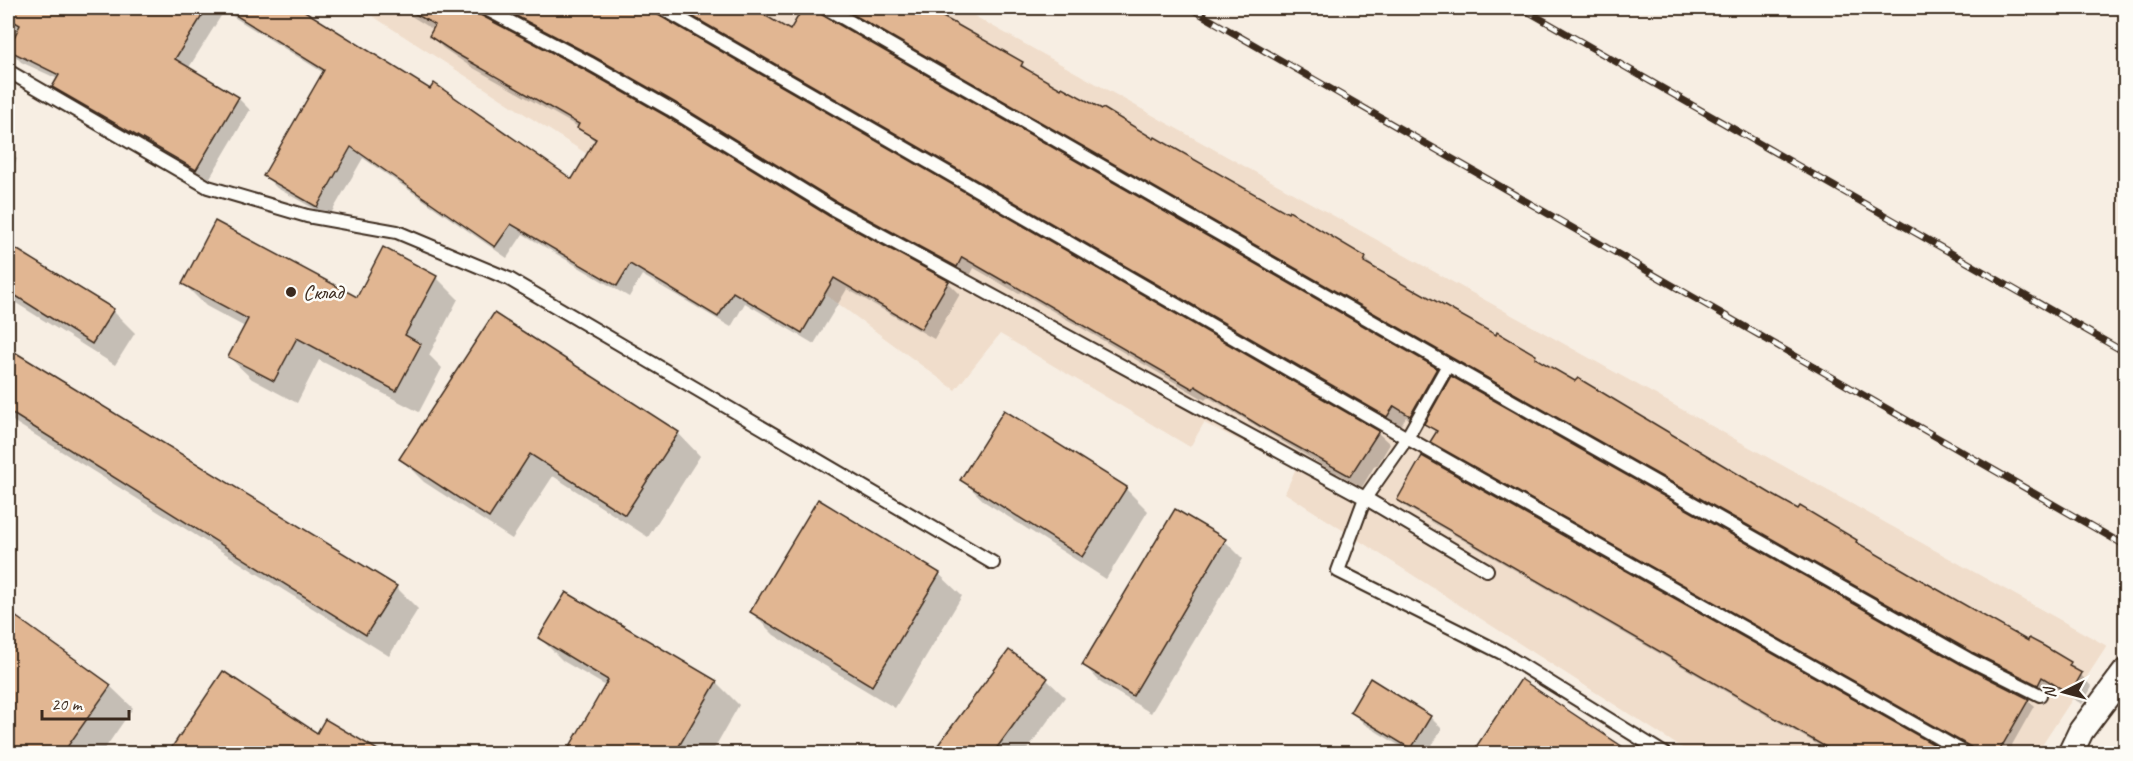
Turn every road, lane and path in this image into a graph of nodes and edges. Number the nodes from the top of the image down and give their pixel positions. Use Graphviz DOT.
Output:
graph roads {
  1 [pos="484,8"];
  2 [pos="662,8"];
  3 [pos="826,8"];
  4 [pos="8,71"];
  5 [pos="1448,365"];
  6 [pos="1407,438"];
  7 [pos="1365,498"];
  8 [pos="993,563"];
  9 [pos="1487,570"];
  10 [pos="2126,671"];
  11 [pos="2040,695"];
  12 [pos="1665,753"];
  13 [pos="1967,753"];
  14 [pos="2070,753"];
  1 -- 7 [label="lane"];
  2 -- 6 [label="lane"];
  3 -- 5 [label="lane"];
  4 -- 8 [label="lane"];
  5 -- 6 [label="lane"];
  5 -- 11 [label="lane"];
  6 -- 7 [label="lane"];
  6 -- 13 [label="lane"];
  7 -- 9 [label="lane"];
  7 -- 12 [label="lane"];
  10 -- 14 [label="street"];
}
